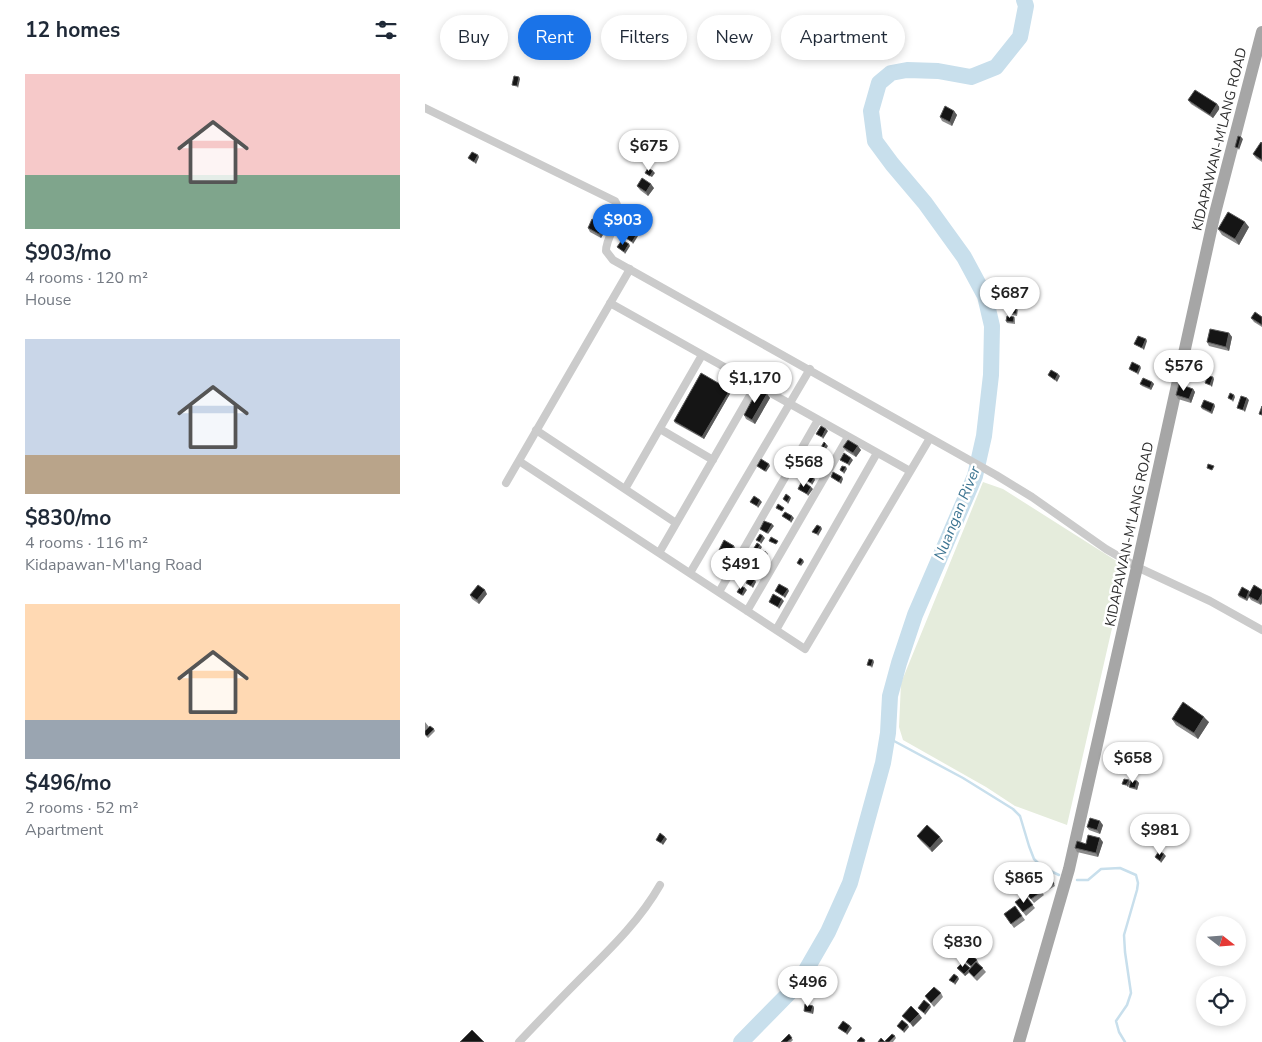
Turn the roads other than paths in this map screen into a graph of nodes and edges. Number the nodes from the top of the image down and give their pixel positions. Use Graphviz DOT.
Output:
graph roads {
  1 [pos="1262,32"];
  2 [pos="425,108"];
  3 [pos="630,269"];
  4 [pos="610,303"];
  5 [pos="702,355"];
  6 [pos="810,369"];
  7 [pos="756,385"];
  8 [pos="789,404"];
  9 [pos="818,420"];
  10 [pos="660,429"];
  11 [pos="536,430"];
  12 [pos="848,436"];
  13 [pos="930,438"];
  14 [pos="877,453"];
  15 [pos="713,460"];
  16 [pos="519,461"];
  17 [pos="910,472"];
  18 [pos="506,483"];
  19 [pos="625,489"];
  20 [pos="676,523"];
  21 [pos="659,553"];
  22 [pos="1137,567"];
  23 [pos="690,573"];
  24 [pos="719,592"];
  25 [pos="747,611"];
  26 [pos="776,630"];
  27 [pos="1262,630"];
  28 [pos="660,885"];
  29 [pos="519,1042"];
  30 [pos="1019,1042"];
  1 -- 22 [label="main road, KIDAPAWAN-M'LANG ROAD"];
  2 -- 3 [label="street"];
  3 -- 4 [label="street"];
  3 -- 6 [label="street"];
  4 -- 5 [label="street"];
  4 -- 11 [label="street"];
  5 -- 7 [label="street"];
  5 -- 10 [label="street"];
  6 -- 8 [label="street"];
  6 -- 13 [label="street"];
  7 -- 8 [label="street"];
  7 -- 15 [label="street"];
  8 -- 9 [label="street"];
  8 -- 23 [label="street"];
  9 -- 12 [label="street"];
  9 -- 24 [label="street"];
  10 -- 15 [label="street"];
  10 -- 19 [label="street"];
  11 -- 16 [label="street"];
  11 -- 19 [label="street"];
  12 -- 14 [label="street"];
  12 -- 25 [label="street"];
  13 -- 17 [label="street"];
  13 -- 22 [label="street"];
  14 -- 17 [label="street"];
  14 -- 26 [label="street"];
  15 -- 20 [label="street"];
  16 -- 18 [label="street"];
  16 -- 21 [label="street"];
  17 -- 26 [label="street"];
  19 -- 20 [label="street"];
  20 -- 21 [label="street"];
  21 -- 23 [label="street"];
  22 -- 27 [label="street"];
  22 -- 30 [label="main road, KIDAPAWAN-M'LANG ROAD"];
  23 -- 24 [label="street"];
  24 -- 25 [label="street"];
  25 -- 26 [label="street"];
  28 -- 29 [label="street"];
}
